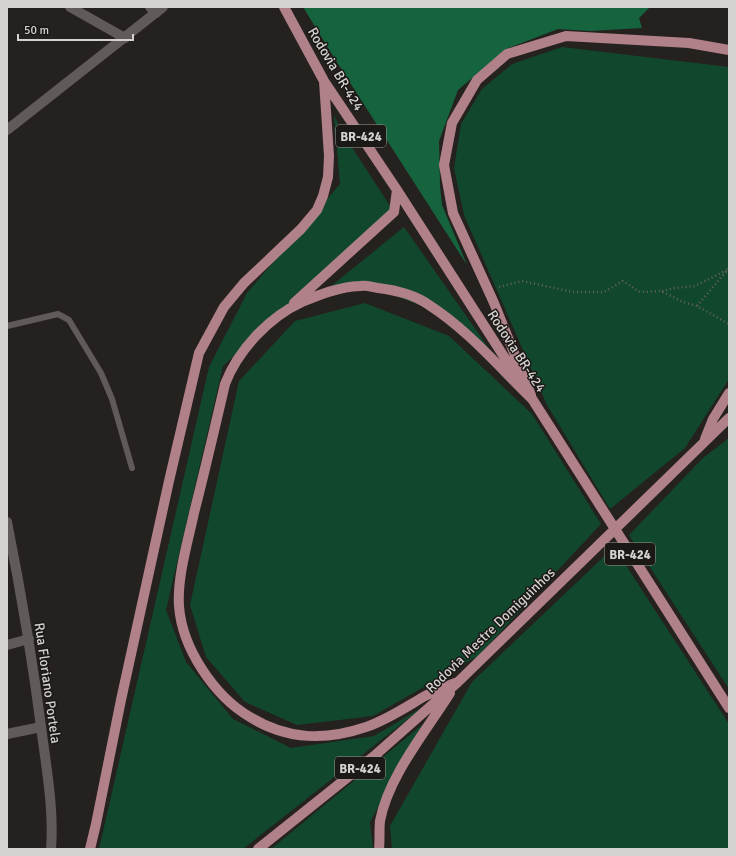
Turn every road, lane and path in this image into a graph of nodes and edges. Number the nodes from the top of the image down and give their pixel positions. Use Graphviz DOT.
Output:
graph roads {
  1 [pos="70,7"];
  2 [pos="284,7"];
  3 [pos="157,9"];
  4 [pos="124,38"];
  5 [pos="729,50"];
  6 [pos="324,81"];
  7 [pos="7,130"];
  8 [pos="398,190"];
  9 [pos="728,269"];
  10 [pos="488,290"];
  11 [pos="661,292"];
  12 [pos="697,306"];
  13 [pos="288,308"];
  14 [pos="729,324"];
  15 [pos="7,326"];
  16 [pos="729,393"];
  17 [pos="532,399"];
  18 [pos="729,418"];
  19 [pos="729,424"];
  20 [pos="704,443"];
  21 [pos="132,468"];
  22 [pos="8,528"];
  23 [pos="29,640"];
  24 [pos="7,645"];
  25 [pos="458,682"];
  26 [pos="729,708"];
  27 [pos="41,727"];
  28 [pos="7,734"];
  29 [pos="51,849"];
  30 [pos="90,849"];
  31 [pos="258,849"];
  32 [pos="379,849"];
  1 -- 4 [label="street"];
  2 -- 6 [label="main road, Rodovia BR-424 / BR-424"];
  3 -- 4 [label="street"];
  4 -- 7 [label="street"];
  5 -- 10 [label="main road"];
  6 -- 8 [label="main road, Rodovia BR-424 / BR-424"];
  6 -- 30 [label="main road"];
  8 -- 13 [label="main road"];
  8 -- 17 [label="main road, Rodovia BR-424 / BR-424"];
  9 -- 11 [label="path"];
  9 -- 12 [label="path"];
  10 -- 11 [label="path"];
  10 -- 17 [label="main road"];
  11 -- 12 [label="path"];
  12 -- 14 [label="path"];
  13 -- 17 [label="main road"];
  13 -- 25 [label="main road"];
  15 -- 21 [label="lane"];
  16 -- 20 [label="main road"];
  17 -- 26 [label="main road, Rodovia BR-424 / BR-424"];
  18 -- 20 [label="main road, Rodovia Mestre Domiguinhos"];
  19 -- 20 [label="main road"];
  20 -- 25 [label="main road, Rodovia Mestre Domiguinhos / BR-424"];
  22 -- 23 [label="street, Rua Floriano Portela"];
  23 -- 24 [label="street"];
  23 -- 27 [label="street, Rua Floriano Portela"];
  25 -- 31 [label="main road, Rodovia Mestre Domiguinhos / BR-424"];
  25 -- 32 [label="main road"];
  27 -- 28 [label="street"];
  27 -- 29 [label="street, Rua Floriano Portela"];
}
